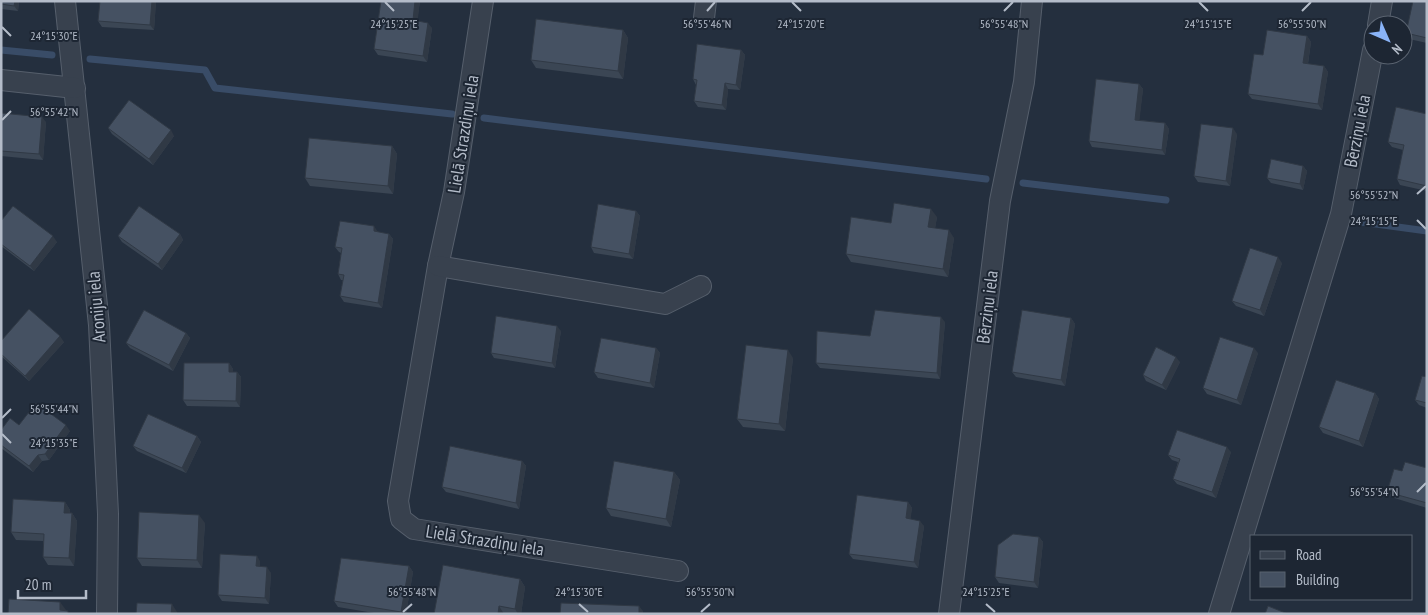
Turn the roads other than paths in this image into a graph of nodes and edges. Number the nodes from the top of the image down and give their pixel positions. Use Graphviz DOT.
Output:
graph roads {
  1 [pos="65,1"];
  2 [pos="483,1"];
  3 [pos="1032,1"];
  4 [pos="1382,1"];
  5 [pos="1380,15"];
  6 [pos="1370,65"];
  7 [pos="1,80"];
  8 [pos="75,88"];
  9 [pos="438,266"];
  10 [pos="701,286"];
  11 [pos="678,571"];
  12 [pos="107,614"];
  13 [pos="949,614"];
  14 [pos="1219,614"];
  1 -- 8 [label="street, Aroniju iela"];
  2 -- 9 [label="street, Lielā Strazdiņu iela"];
  3 -- 13 [label="street, Bērziņu iela"];
  4 -- 5 [label="street"];
  6 -- 14 [label="street, Bērziņu iela"];
  7 -- 8 [label="street"];
  8 -- 12 [label="street, Aroniju iela"];
  9 -- 10 [label="street"];
  9 -- 11 [label="street, Lielā Strazdiņu iela"];
}
